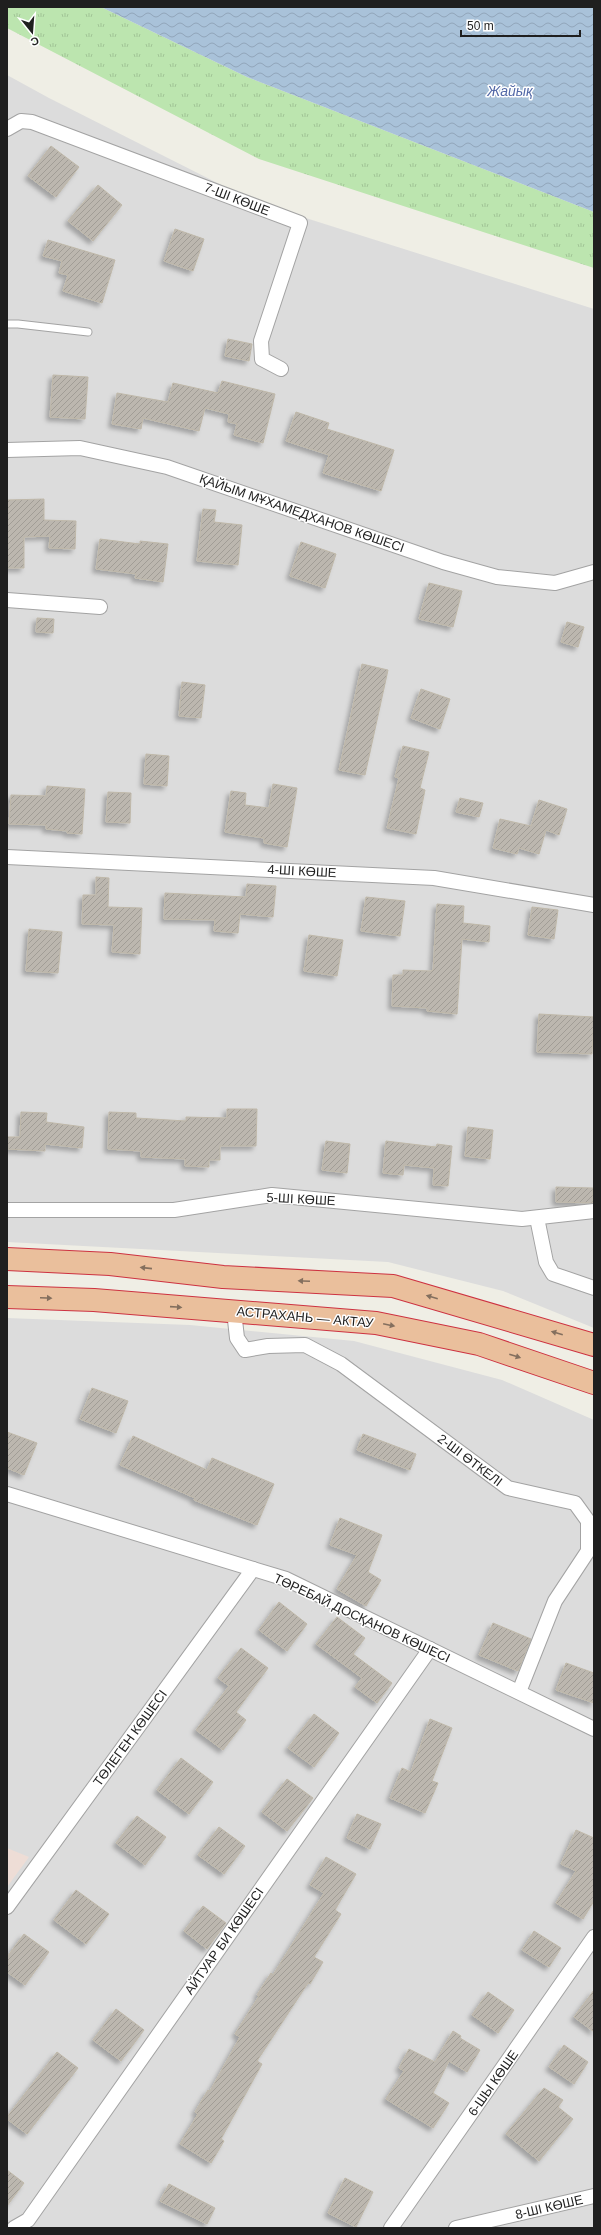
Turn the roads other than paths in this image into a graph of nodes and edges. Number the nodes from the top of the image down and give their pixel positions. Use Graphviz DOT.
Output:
graph roads {
  1 [pos="7,129"];
  2 [pos="7,324"];
  3 [pos="88,332"];
  4 [pos="281,369"];
  5 [pos="7,450"];
  6 [pos="594,572"];
  7 [pos="7,600"];
  8 [pos="100,607"];
  9 [pos="7,857"];
  10 [pos="594,905"];
  11 [pos="7,1210"];
  12 [pos="594,1211"];
  13 [pos="538,1218"];
  14 [pos="7,1260"];
  15 [pos="594,1288"];
  16 [pos="7,1297"];
  17 [pos="234,1311"];
  18 [pos="594,1345"];
  19 [pos="594,1383"];
  20 [pos="7,1494"];
  21 [pos="253,1569"];
  22 [pos="430,1648"];
  23 [pos="519,1692"];
  24 [pos="594,1729"];
  25 [pos="7,1907"];
  26 [pos="594,1937"];
  27 [pos="594,2196"];
  28 [pos="14,2228"];
  29 [pos="391,2228"];
  30 [pos="456,2228"];
  1 -- 4 [label="street, 7-ШI КӨШЕ"];
  2 -- 3 [label="lane"];
  5 -- 6 [label="street, ҚАЙЫМ МҰХАМЕДХАНОВ КӨШЕСI"];
  7 -- 8 [label="street"];
  9 -- 10 [label="street, 4-ШI КӨШЕ"];
  11 -- 13 [label="street, 5-ШI КӨШЕ"];
  12 -- 13 [label="street, 5-ШI КӨШЕ"];
  13 -- 15 [label="street"];
  18 -- 14 [label="highway, one-way"];
  16 -- 17 [label="highway, АСТРАХАНЬ — АКТАУ, one-way"];
  17 -- 19 [label="highway, АСТРАХАНЬ — АКТАУ, one-way"];
  17 -- 23 [label="street, 2-ШІ ӨТКЕЛІ"];
  20 -- 21 [label="street, ТӨРЕБАЙ ДОСҚАНОВ КӨШЕСІ"];
  21 -- 22 [label="street, ТӨРЕБАЙ ДОСҚАНОВ КӨШЕСІ"];
  21 -- 25 [label="street, ТӨЛЕГЕН КӨШЕСІ"];
  22 -- 23 [label="street, ТӨРЕБАЙ ДОСҚАНОВ КӨШЕСІ"];
  22 -- 28 [label="street, АЙТУАР БИ КӨШЕСІ"];
  23 -- 24 [label="street, ТӨРЕБАЙ ДОСҚАНОВ КӨШЕСІ"];
  26 -- 29 [label="street, 6-ШЫ КӨШЕ"];
  27 -- 30 [label="street, 8-ШI КӨШЕ"];
}
